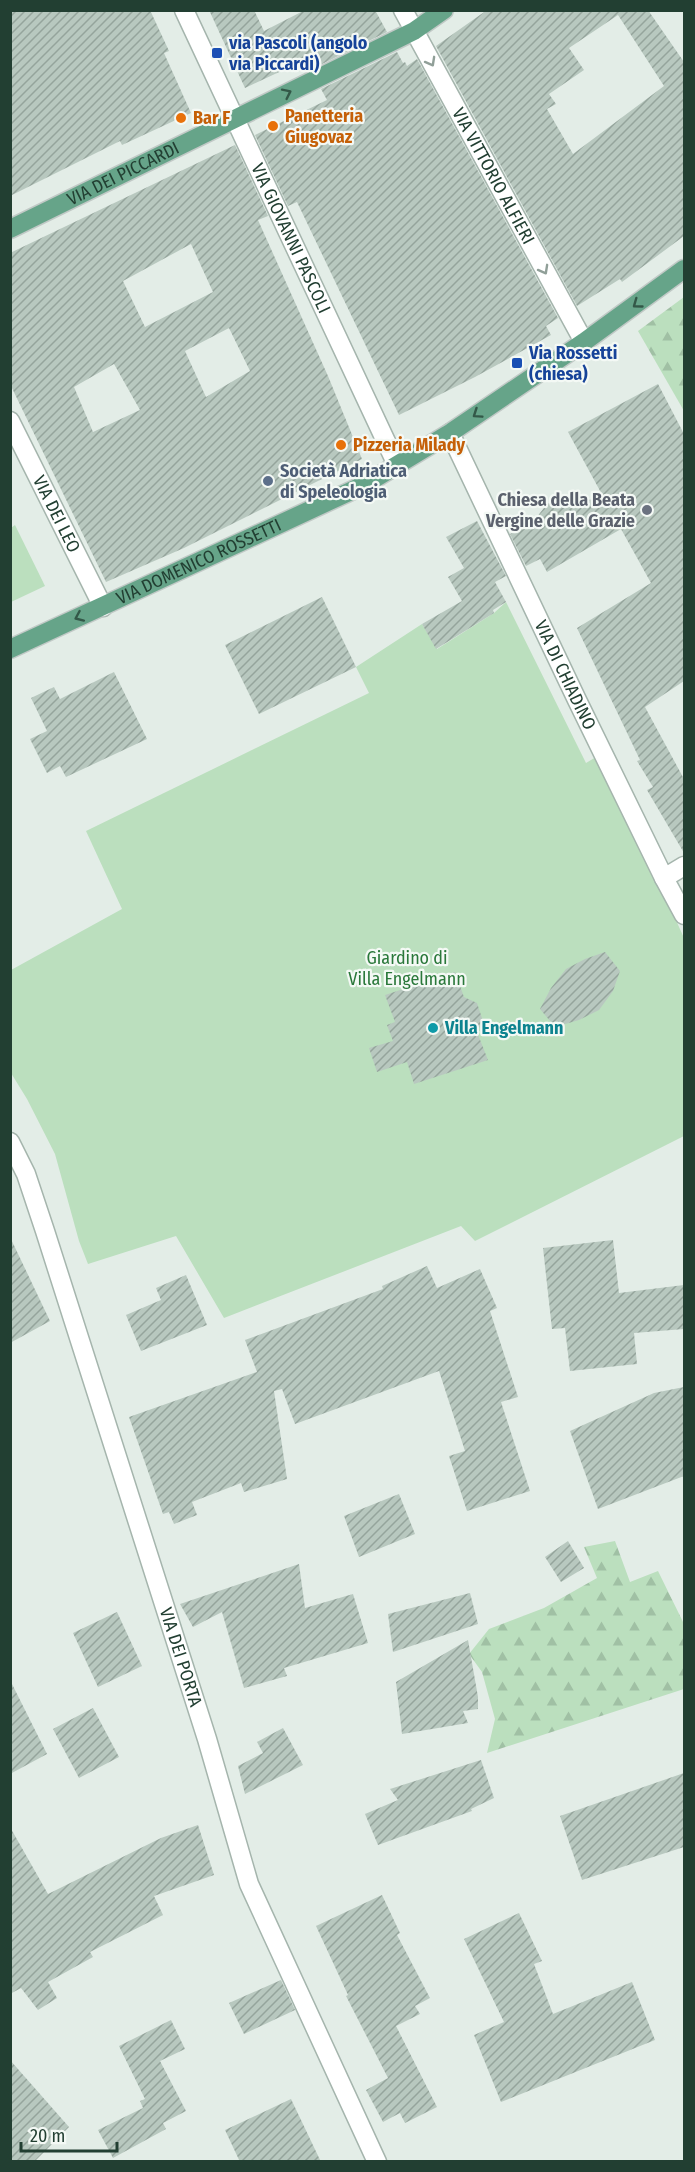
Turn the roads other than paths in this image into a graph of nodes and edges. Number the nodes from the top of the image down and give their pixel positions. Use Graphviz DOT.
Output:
graph roads {
  1 [pos="184,10"];
  2 [pos="403,10"];
  3 [pos="444,10"];
  4 [pos="414,31"];
  5 [pos="235,118"];
  6 [pos="10,229"];
  7 [pos="684,269"];
  8 [pos="584,342"];
  9 [pos="10,421"];
  10 [pos="450,433"];
  11 [pos="397,465"];
  12 [pos="103,607"];
  13 [pos="10,649"];
  14 [pos="684,866"];
  15 [pos="664,878"];
  16 [pos="684,915"];
  17 [pos="10,1142"];
  18 [pos="377,2162"];
  1 -- 5 [label="street, VIA GIOVANNI PASCOLI"];
  2 -- 4 [label="street, VIA VITTORIO ALFIERI"];
  3 -- 4 [label="main road, VIA DEI PICCARDI"];
  5 -- 4 [label="main road, VIA DEI PICCARDI, one-way"];
  4 -- 8 [label="street, VIA VITTORIO ALFIERI, one-way"];
  5 -- 6 [label="main road, VIA DEI PICCARDI"];
  5 -- 11 [label="street, VIA GIOVANNI PASCOLI"];
  7 -- 8 [label="main road, VIA DOMENICO ROSSETTI, one-way"];
  8 -- 10 [label="main road, VIA DOMENICO ROSSETTI, one-way"];
  9 -- 12 [label="street, VIA DEI LEO"];
  10 -- 11 [label="main road, VIA DOMENICO ROSSETTI"];
  10 -- 15 [label="street, VIA DI CHIADINO"];
  11 -- 12 [label="main road, VIA DOMENICO ROSSETTI"];
  12 -- 13 [label="main road, VIA DOMENICO ROSSETTI, one-way"];
  14 -- 15 [label="street"];
  15 -- 16 [label="street, VIA DI CHIADINO"];
  17 -- 18 [label="street, VIA DEI PORTA"];
}
